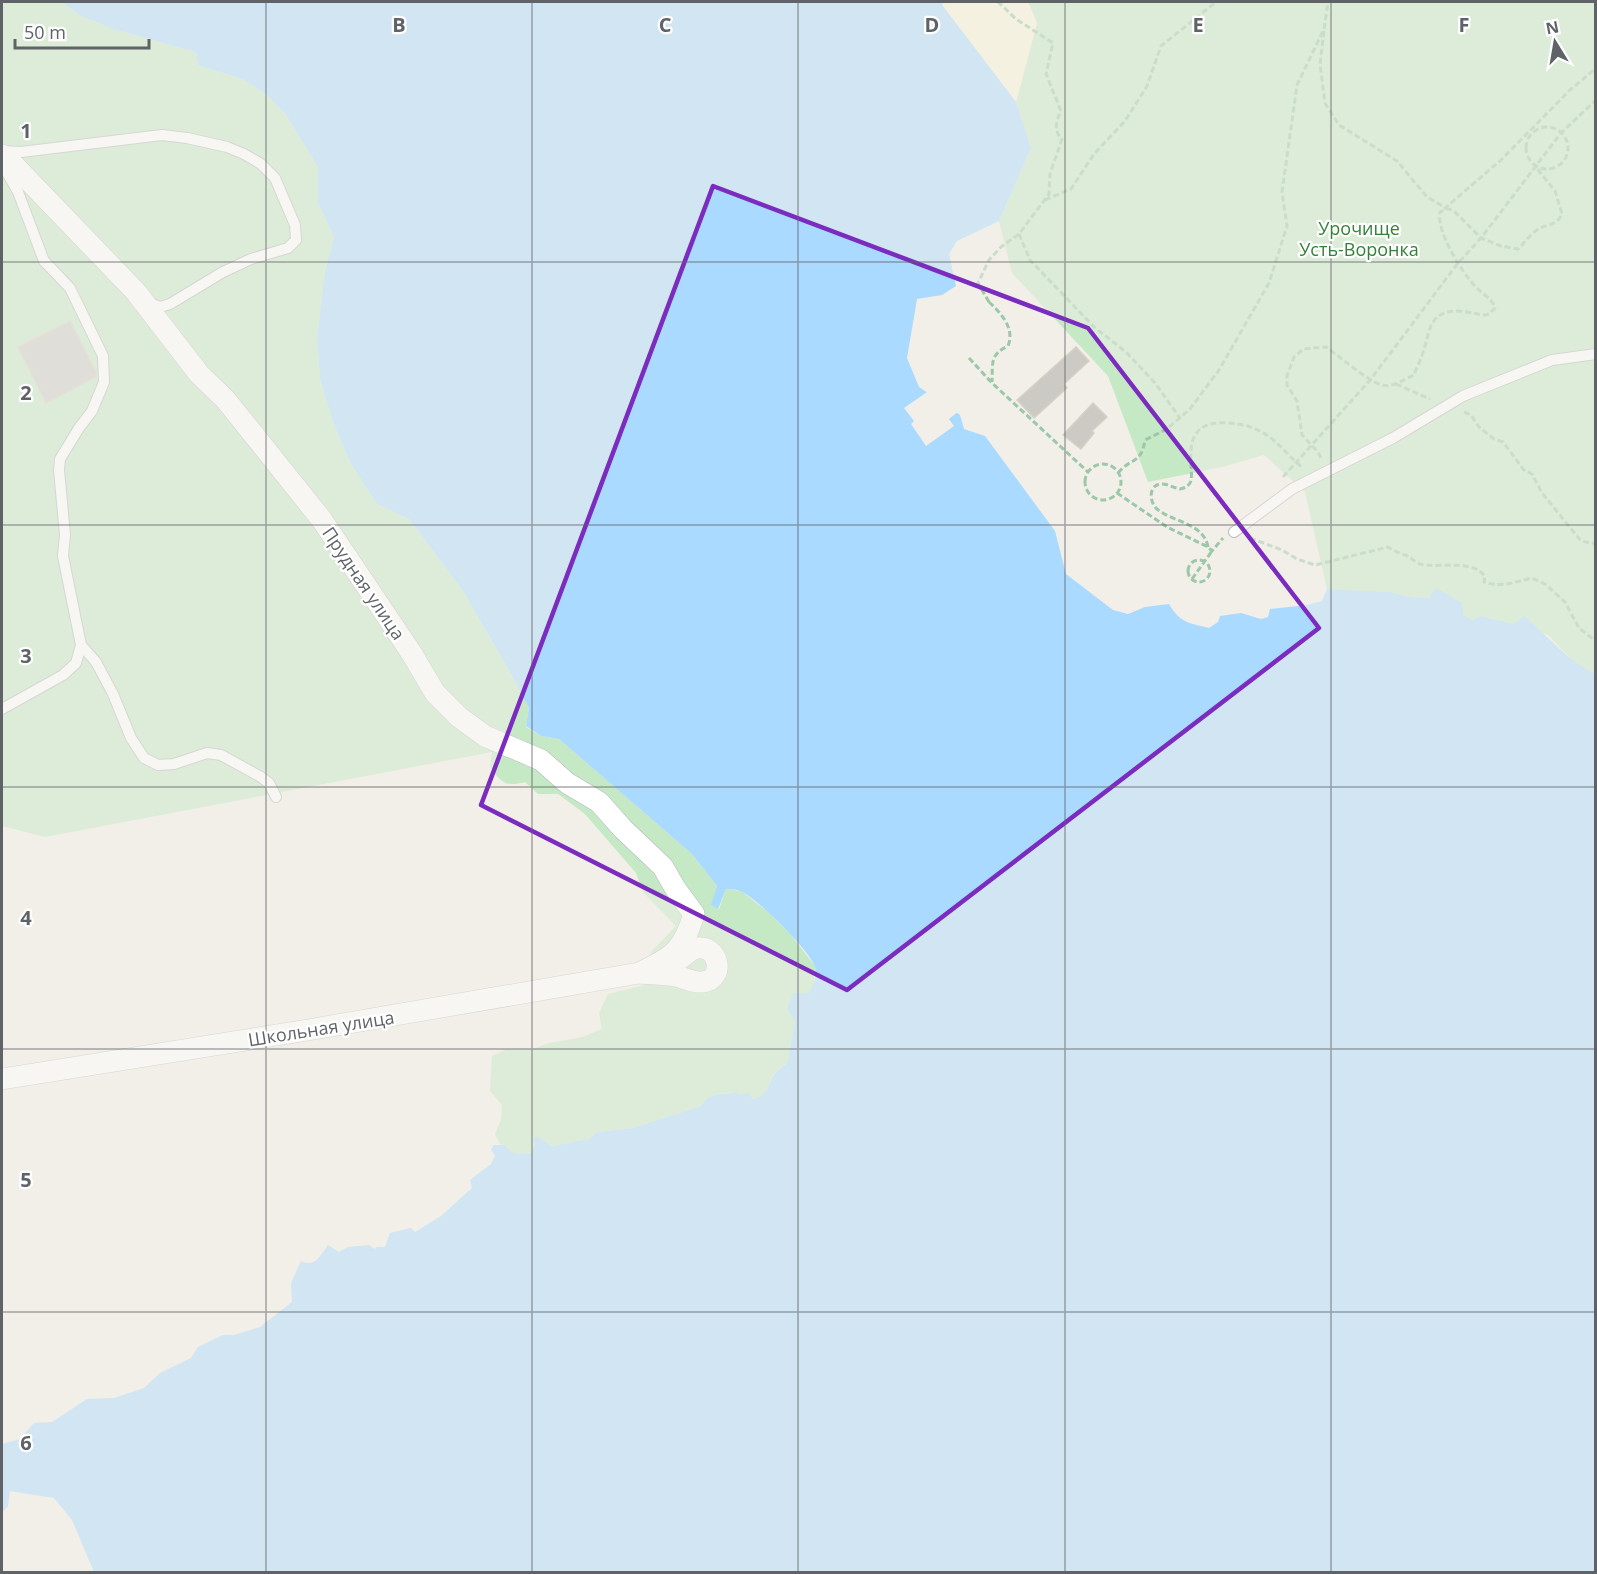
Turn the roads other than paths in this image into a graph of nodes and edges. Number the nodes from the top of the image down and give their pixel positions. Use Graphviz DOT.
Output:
graph roads {
  1 [pos="2,150"];
  2 [pos="2,155"];
  3 [pos="2,164"];
  4 [pos="141,299"];
  5 [pos="1596,354"];
  6 [pos="1234,532"];
  7 [pos="81,645"];
  8 [pos="2,709"];
  9 [pos="276,797"];
  10 [pos="639,973"];
  11 [pos="2,1079"];
  1 -- 4 [label="lane"];
  2 -- 4 [label="street, Прудная улица"];
  3 -- 7 [label="lane"];
  4 -- 10 [label="street, Прудная улица"];
  5 -- 6 [label="lane"];
  7 -- 8 [label="lane"];
  7 -- 9 [label="lane"];
  10 -- 11 [label="street, Школьная улица"];
}
